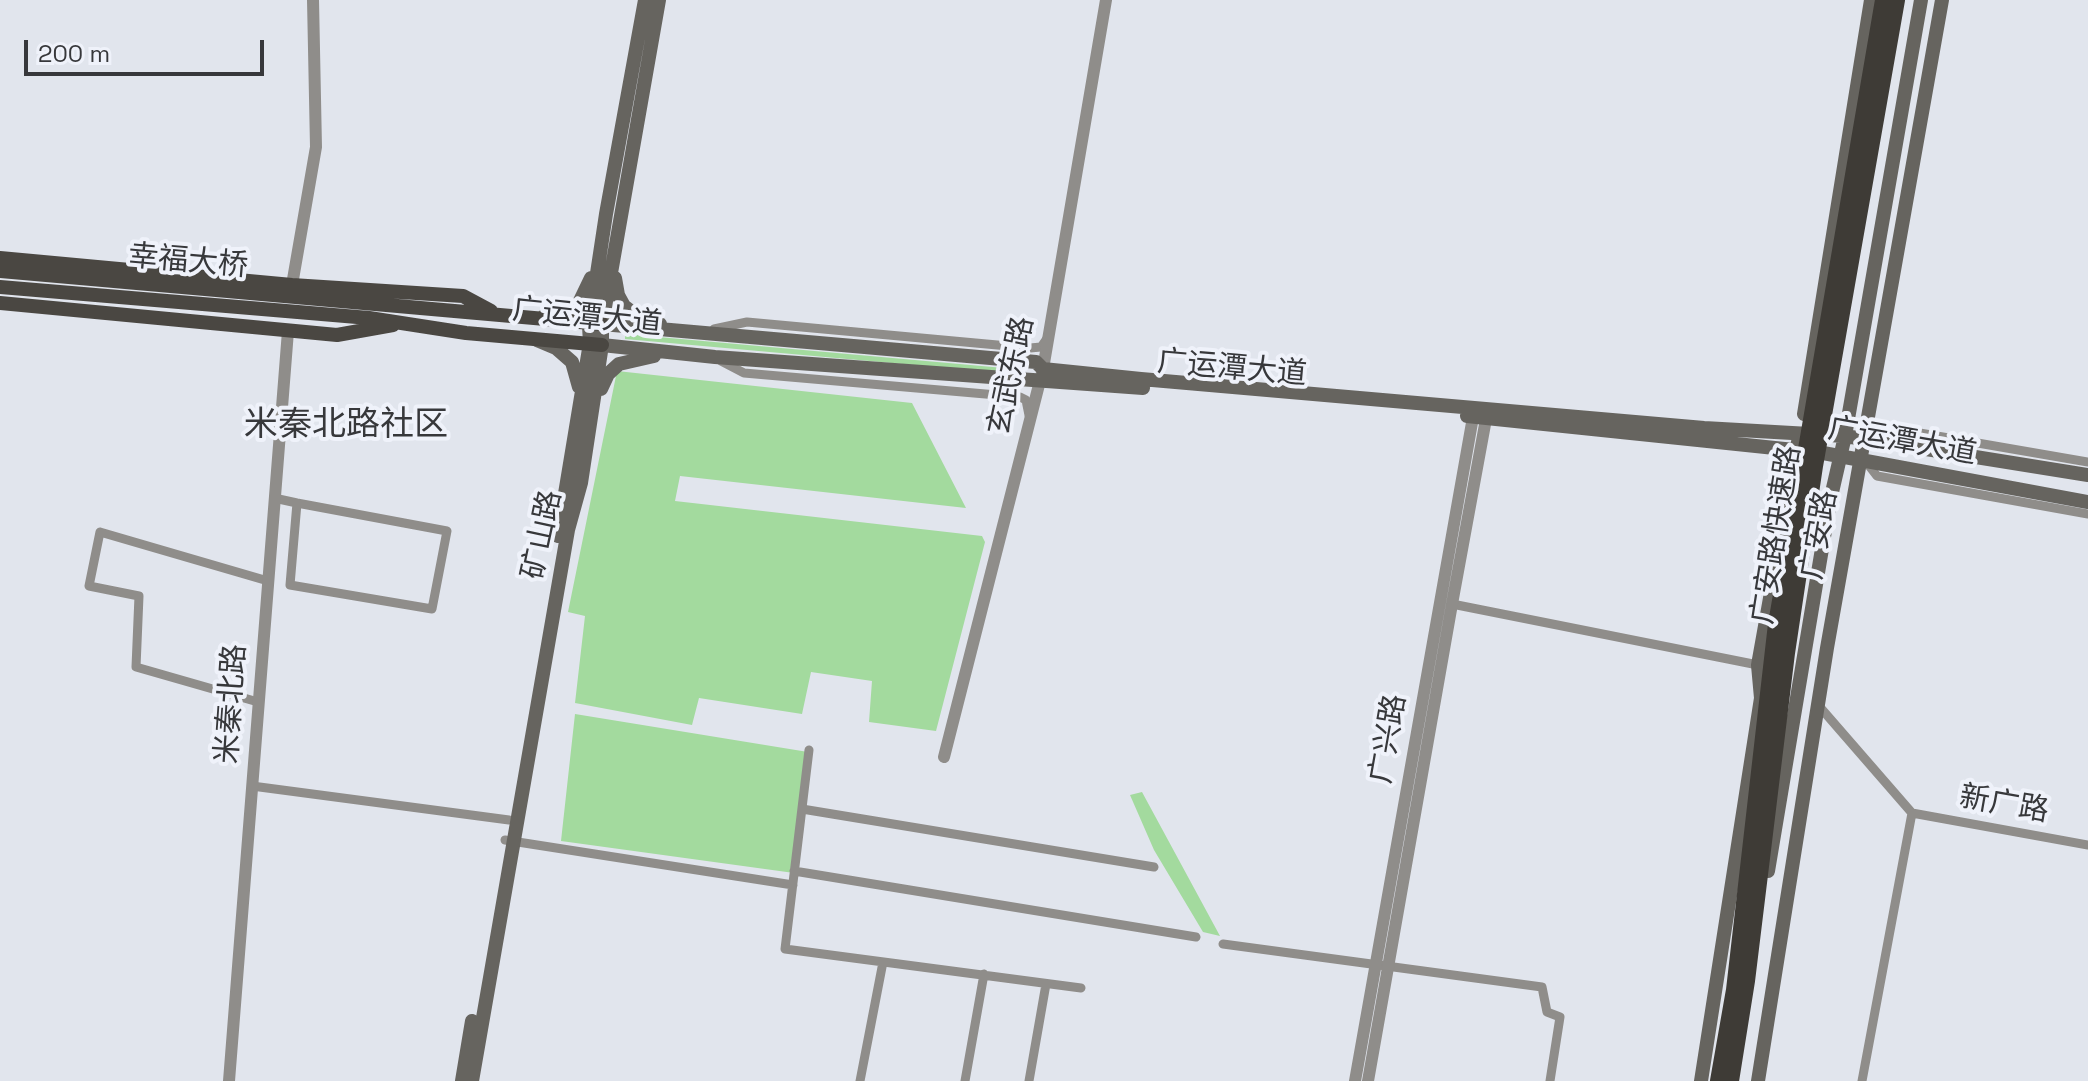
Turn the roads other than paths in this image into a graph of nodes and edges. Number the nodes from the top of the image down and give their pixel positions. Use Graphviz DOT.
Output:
graph roads {
  1 [pos="313,0"];
  2 [pos="645,0"];
  3 [pos="659,0"];
  4 [pos="1106,0"];
  5 [pos="1871,0"];
  6 [pos="1883,0"];
  7 [pos="1896,0"];
  8 [pos="1921,0"];
  9 [pos="1942,0"];
  10 [pos="602,243"];
  11 [pos="1878,248"];
  12 [pos="616,252"];
  13 [pos="0,258"];
  14 [pos="0,271"];
  15 [pos="292,285"];
  16 [pos="0,287"];
  17 [pos="0,303"];
  18 [pos="370,312"];
  19 [pos="498,315"];
  20 [pos="521,317"];
  21 [pos="404,322"];
  22 [pos="596,325"];
  23 [pos="676,329"];
  24 [pos="288,331"];
  25 [pos="705,331"];
  26 [pos="1049,334"];
  27 [pos="529,338"];
  28 [pos="596,344"];
  29 [pos="1882,345"];
  30 [pos="677,354"];
  31 [pos="715,357"];
  32 [pos="901,372"];
  33 [pos="1041,376"];
  34 [pos="937,390"];
  35 [pos="580,406"];
  36 [pos="1483,413"];
  37 [pos="592,420"];
  38 [pos="1028,426"];
  39 [pos="1826,434"];
  40 [pos="1801,435"];
  41 [pos="1845,436"];
  42 [pos="1868,438"];
  43 [pos="2003,448"];
  44 [pos="1794,450"];
  45 [pos="1823,453"];
  46 [pos="1840,458"];
  47 [pos="1984,458"];
  48 [pos="1863,462"];
  49 [pos="2088,462"];
  50 [pos="2088,475"];
  51 [pos="274,498"];
  52 [pos="2088,502"];
  53 [pos="297,503"];
  54 [pos="2088,514"];
  55 [pos="268,581"];
  56 [pos="1452,604"];
  57 [pos="1827,648"];
  58 [pos="1758,665"];
  59 [pos="1799,681"];
  60 [pos="258,702"];
  61 [pos="1819,706"];
  62 [pos="809,750"];
  63 [pos="944,757"];
  64 [pos="252,786"];
  65 [pos="802,809"];
  66 [pos="1912,813"];
  67 [pos="509,820"];
  68 [pos="509,841"];
  69 [pos="2088,845"];
  70 [pos="1154,867"];
  71 [pos="794,871"];
  72 [pos="793,885"];
  73 [pos="1196,937"];
  74 [pos="1223,944"];
  75 [pos="883,962"];
  76 [pos="1376,962"];
  77 [pos="1389,966"];
  78 [pos="984,974"];
  79 [pos="1046,984"];
  80 [pos="1081,988"];
  81 [pos="1726,1054"];
  82 [pos="229,1081"];
  83 [pos="462,1081"];
  84 [pos="472,1081"];
  85 [pos="860,1081"];
  86 [pos="965,1081"];
  87 [pos="1029,1081"];
  88 [pos="1355,1081"];
  89 [pos="1368,1081"];
  90 [pos="1550,1081"];
  91 [pos="1702,1081"];
  92 [pos="1720,1081"];
  93 [pos="1734,1081"];
  94 [pos="1758,1081"];
  95 [pos="1862,1081"];
  1 -- 15 [label="street"];
  2 -- 10 [label="main road, 矿山路"];
  3 -- 12 [label="main road, 矿山路"];
  4 -- 26 [label="street, 玄武东路"];
  5 -- 40 [label="main road, 广安路"];
  6 -- 92 [label="highway, 广安路快速路"];
  7 -- 39 [label="main road"];
  7 -- 93 [label="highway, 广安路快速路"];
  8 -- 11 [label="main road"];
  9 -- 29 [label="main road, 广安路"];
  10 -- 20 [label="main road"];
  10 -- 22 [label="main road, 矿山路"];
  11 -- 29 [label="main road"];
  11 -- 41 [label="main road"];
  12 -- 22 [label="main road, 矿山路"];
  12 -- 23 [label="main road"];
  13 -- 15 [label="main road"];
  14 -- 18 [label="main road, 幸福大桥"];
  15 -- 19 [label="main road"];
  16 -- 18 [label="main road, 幸福大桥"];
  17 -- 24 [label="main road"];
  18 -- 19 [label="main road, 广运潭大道"];
  18 -- 21 [label="main road, 广运潭大道"];
  19 -- 20 [label="main road, 广运潭大道"];
  20 -- 22 [label="main road, 广运潭大道"];
  21 -- 24 [label="main road"];
  21 -- 27 [label="main road, 广运潭大道"];
  22 -- 23 [label="main road, 广运潭大道"];
  22 -- 28 [label="main road, 矿山路"];
  23 -- 25 [label="main road, 广运潭大道"];
  24 -- 51 [label="street, 米秦北路"];
  25 -- 26 [label="street"];
  25 -- 33 [label="main road, 广运潭大道"];
  26 -- 33 [label="street, 玄武东路"];
  27 -- 28 [label="main road, 广运潭大道"];
  27 -- 35 [label="main road"];
  28 -- 30 [label="main road, 广运潭大道"];
  28 -- 35 [label="main road, 矿山路"];
  28 -- 37 [label="main road, 矿山路"];
  29 -- 42 [label="main road, 广安路"];
  30 -- 31 [label="main road, 广运潭大道"];
  30 -- 37 [label="main road"];
  31 -- 32 [label="main road, 广运潭大道"];
  31 -- 34 [label="street"];
  32 -- 33 [label="main road, 广运潭大道"];
  32 -- 34 [label="street"];
  33 -- 36 [label="main road, 广运潭大道"];
  33 -- 38 [label="street, 玄武东路"];
  34 -- 38 [label="street"];
  35 -- 67 [label="main road, 矿山路"];
  36 -- 40 [label="main road, 广运潭大道"];
  36 -- 44 [label="main road, 广运潭大道"];
  36 -- 56 [label="street, 广兴路"];
  36 -- 76 [label="street, 广兴路"];
  37 -- 68 [label="main road, 矿山路"];
  38 -- 63 [label="street, 玄武东路"];
  39 -- 40 [label="main road, 广运潭大道"];
  39 -- 41 [label="main road, 广运潭大道"];
  39 -- 45 [label="main road"];
  40 -- 44 [label="main road, 广安路"];
  41 -- 42 [label="main road, 广运潭大道"];
  41 -- 46 [label="main road"];
  42 -- 43 [label="street"];
  42 -- 47 [label="main road, 广运潭大道"];
  42 -- 48 [label="main road, 广安路"];
  43 -- 47 [label="street"];
  43 -- 49 [label="street"];
  44 -- 45 [label="main road, 广运潭大道"];
  44 -- 58 [label="main road, 广安路"];
  45 -- 46 [label="main road, 广运潭大道"];
  45 -- 81 [label="main road"];
  46 -- 48 [label="main road, 广运潭大道"];
  46 -- 59 [label="main road"];
  47 -- 50 [label="main road, 广运潭大道"];
  48 -- 52 [label="main road, 广运潭大道"];
  48 -- 54 [label="street"];
  48 -- 57 [label="main road, 广安路"];
  51 -- 53 [label="street"];
  51 -- 55 [label="street, 米秦北路"];
  53 -- 53 [label="street"];
  55 -- 60 [label="street, 米秦北路"];
  55 -- 60 [label="street"];
  56 -- 58 [label="street"];
  56 -- 77 [label="street, 广兴路"];
  57 -- 59 [label="main road"];
  57 -- 61 [label="main road, 广安路"];
  58 -- 91 [label="main road, 广安路"];
  59 -- 93 [label="main road"];
  60 -- 64 [label="street, 米秦北路"];
  61 -- 66 [label="street"];
  61 -- 94 [label="main road, 广安路"];
  62 -- 65 [label="street"];
  64 -- 67 [label="street"];
  64 -- 82 [label="street, 米秦北路"];
  65 -- 70 [label="street"];
  65 -- 71 [label="street"];
  66 -- 69 [label="street, 新广路"];
  66 -- 95 [label="street"];
  67 -- 68 [label="main road, 矿山路"];
  68 -- 72 [label="street"];
  68 -- 83 [label="main road, 矿山路"];
  68 -- 84 [label="main road, 矿山路"];
  71 -- 72 [label="street"];
  71 -- 73 [label="street"];
  72 -- 75 [label="street"];
  74 -- 76 [label="street"];
  75 -- 78 [label="street"];
  75 -- 85 [label="street"];
  76 -- 77 [label="street"];
  76 -- 88 [label="street, 广兴路"];
  77 -- 89 [label="street, 广兴路"];
  77 -- 90 [label="street"];
  78 -- 79 [label="street"];
  78 -- 86 [label="street"];
  79 -- 80 [label="street"];
  79 -- 87 [label="street"];
  81 -- 91 [label="main road"];
  81 -- 92 [label="main road"];
}
